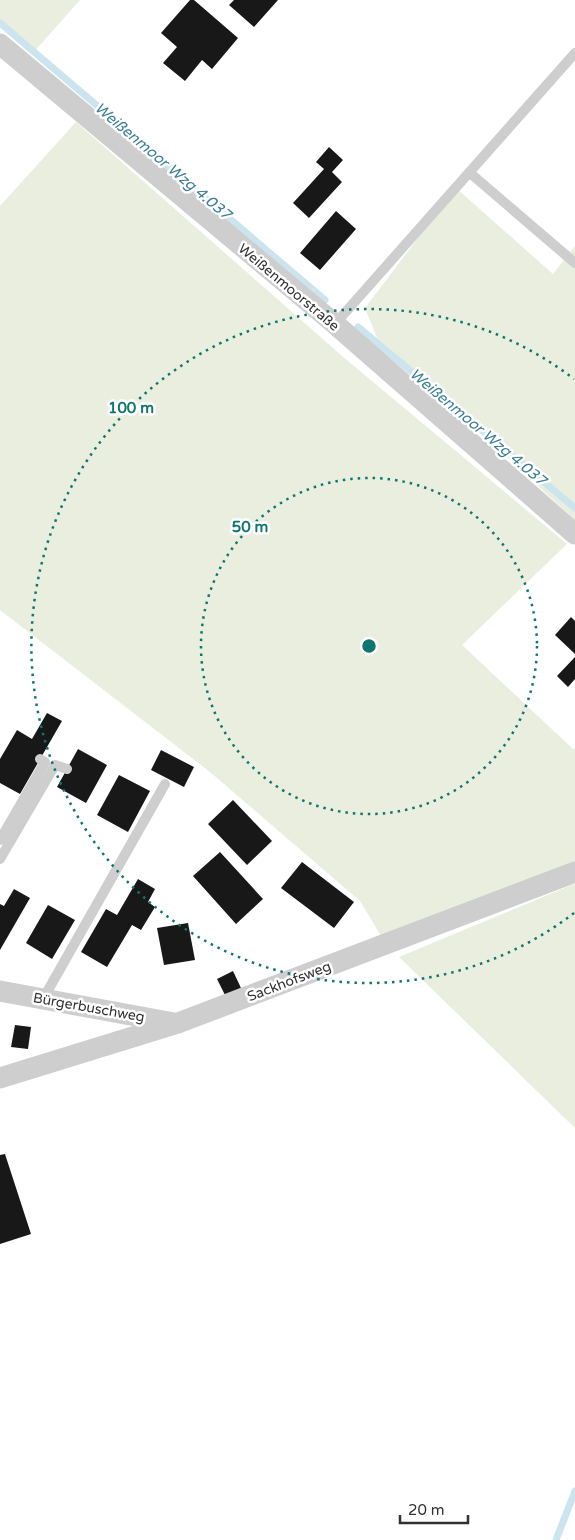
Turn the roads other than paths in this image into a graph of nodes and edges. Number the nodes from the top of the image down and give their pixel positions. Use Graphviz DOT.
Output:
graph roads {
  1 [pos="0,44"];
  2 [pos="575,53"];
  3 [pos="470,173"];
  4 [pos="575,263"];
  5 [pos="335,324"];
  6 [pos="575,534"];
  7 [pos="40,758"];
  8 [pos="67,769"];
  9 [pos="165,784"];
  10 [pos="0,840"];
  11 [pos="0,859"];
  12 [pos="575,872"];
  13 [pos="0,991"];
  14 [pos="43,999"];
  15 [pos="178,1023"];
  16 [pos="0,1078"];
  1 -- 5 [label="street, Weißenmoorstraße"];
  2 -- 3 [label="lane"];
  3 -- 4 [label="lane"];
  3 -- 5 [label="lane"];
  5 -- 6 [label="street, Weißenmoorstraße"];
  7 -- 10 [label="lane"];
  8 -- 11 [label="lane"];
  9 -- 14 [label="lane"];
  12 -- 15 [label="street, Sackhofsweg"];
  13 -- 14 [label="street, Bürgerbuschweg"];
  14 -- 15 [label="street, Bürgerbuschweg"];
  15 -- 16 [label="street, Sackhofsweg"];
}
